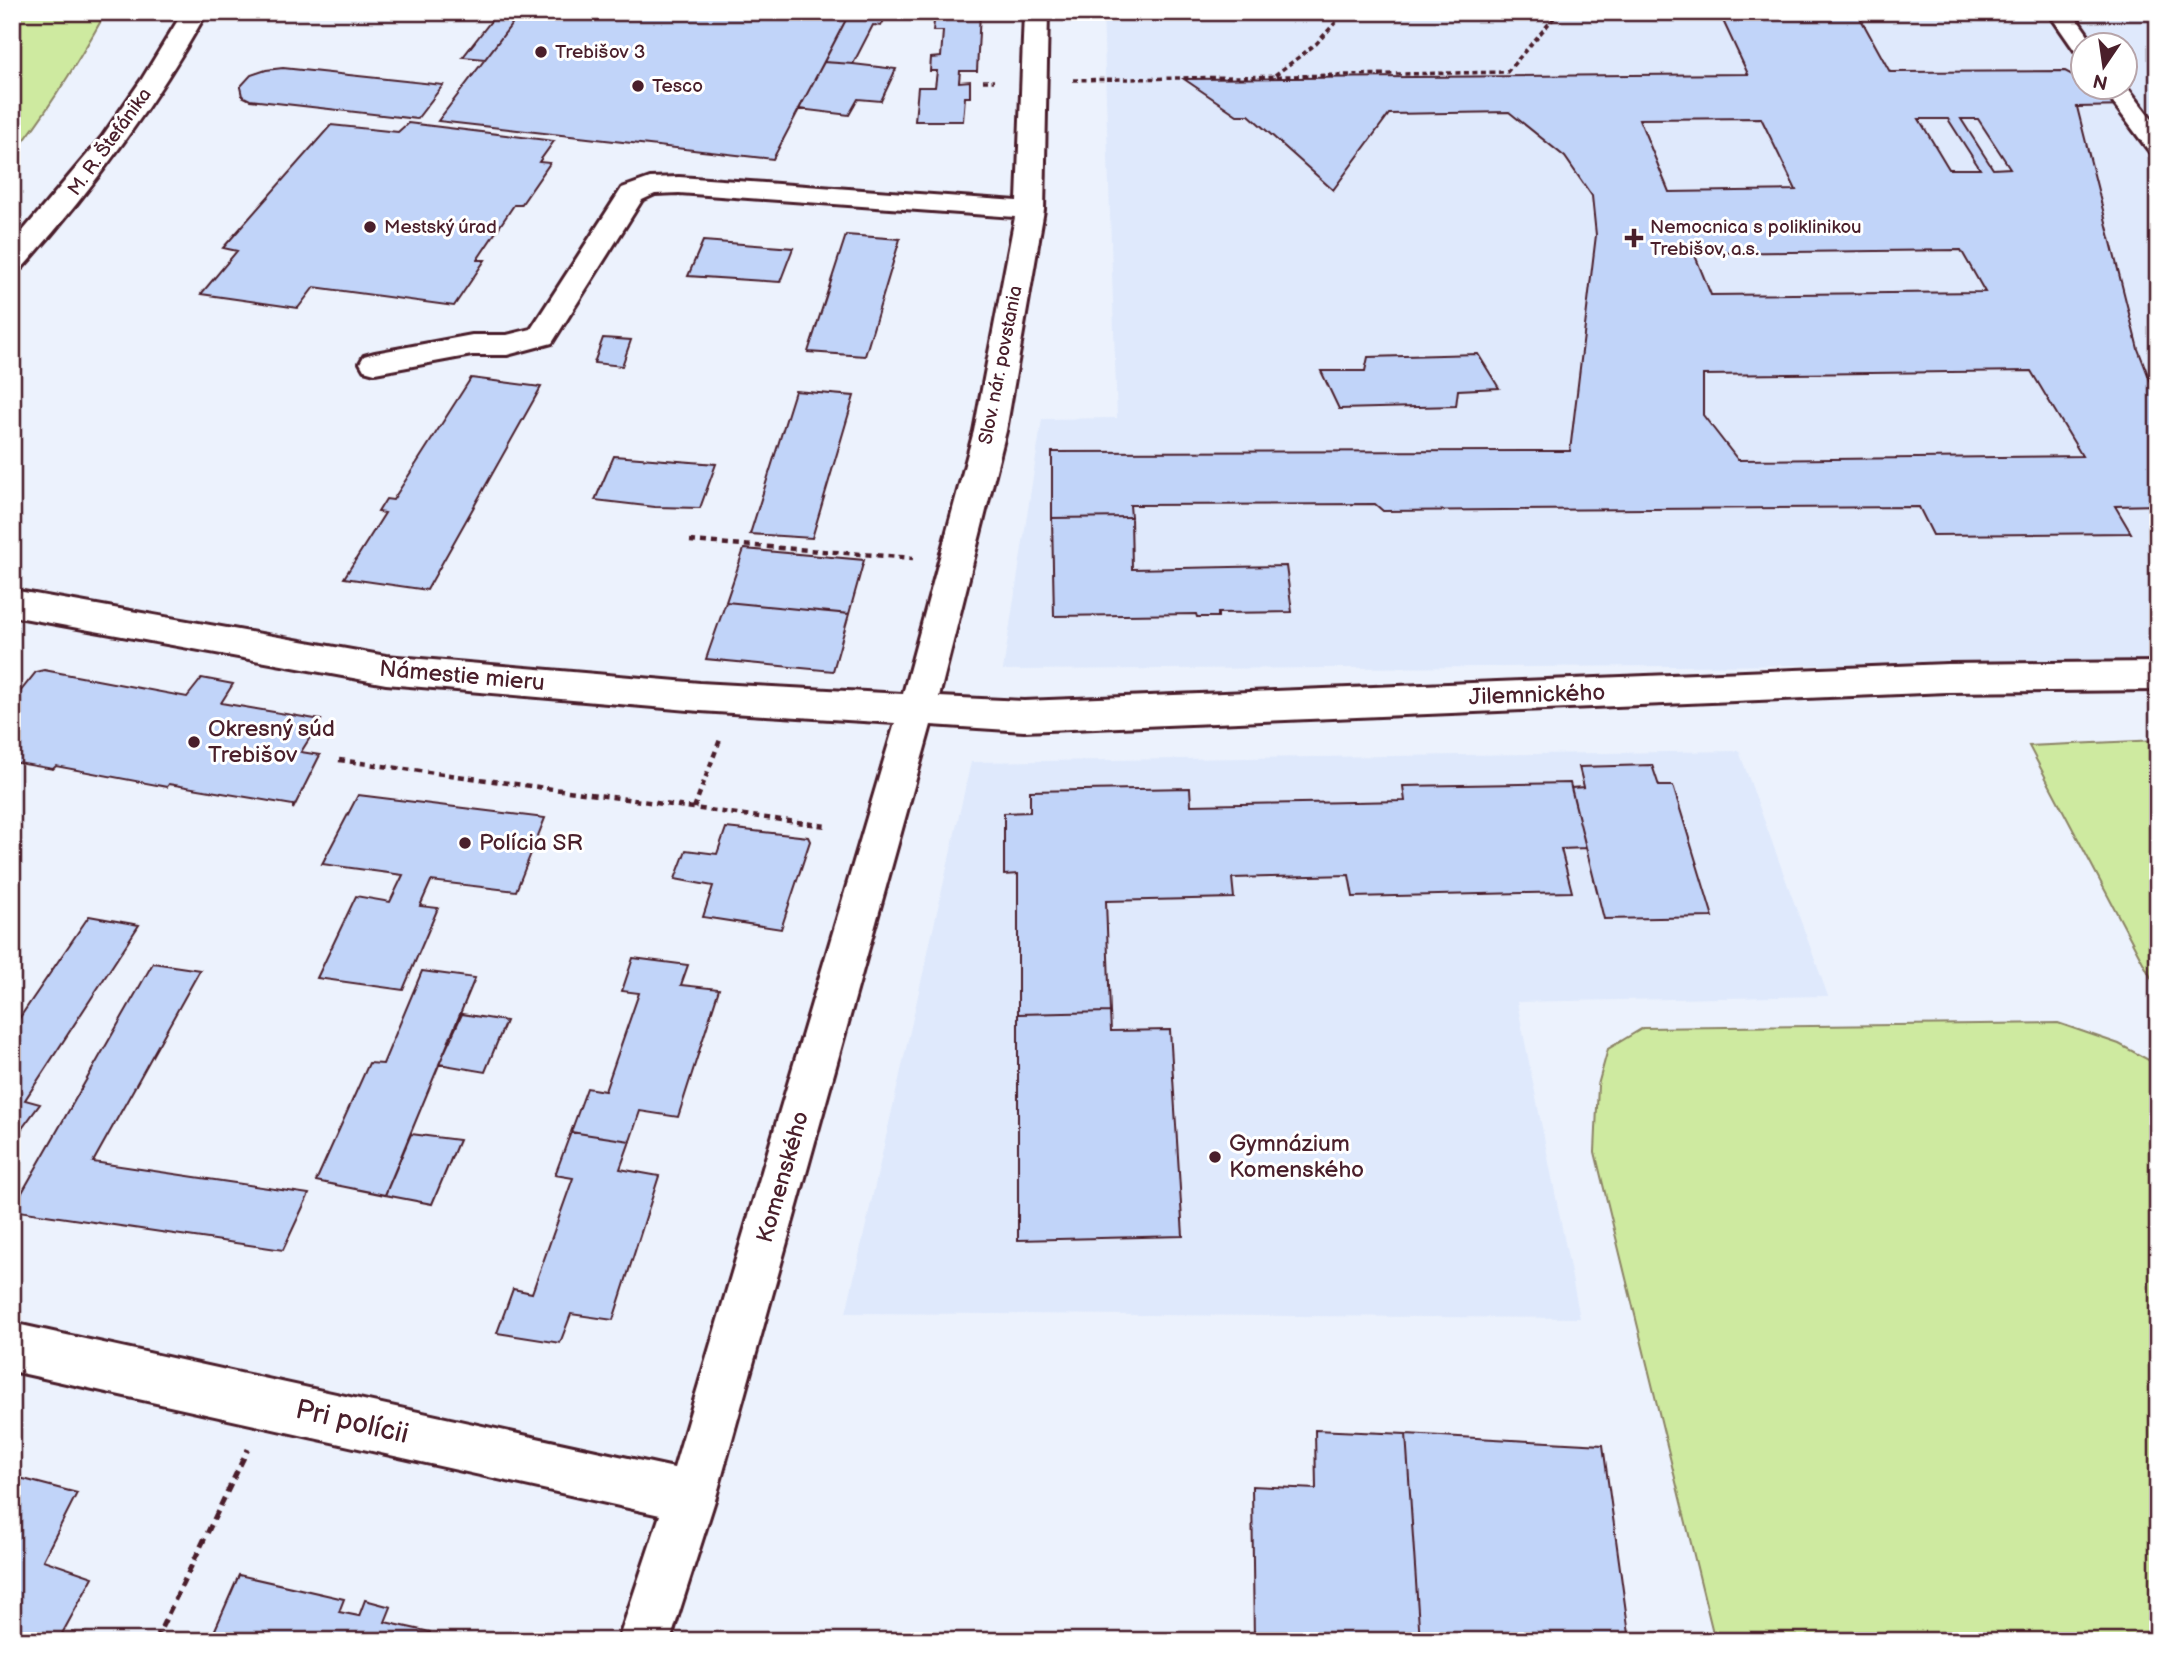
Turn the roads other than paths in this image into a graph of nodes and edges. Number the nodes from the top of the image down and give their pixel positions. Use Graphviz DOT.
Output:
graph roads {
  1 [pos="195,12"];
  2 [pos="1036,12"];
  3 [pos="2060,12"];
  4 [pos="2074,32"];
  5 [pos="2126,102"];
  6 [pos="2158,145"];
  7 [pos="1030,210"];
  8 [pos="12,262"];
  9 [pos="375,363"];
  10 [pos="12,603"];
  11 [pos="2158,676"];
  12 [pos="917,711"];
  13 [pos="12,1347"];
  14 [pos="691,1497"];
  15 [pos="644,1641"];
  1 -- 8 [label="street, M. R. Štefánika"];
  2 -- 7 [label="street, Slov. nár. povstania"];
  3 -- 4 [label="street"];
  5 -- 6 [label="street"];
  7 -- 9 [label="street"];
  7 -- 12 [label="street, Slov. nár. povstania"];
  10 -- 12 [label="street, Námestie mieru"];
  11 -- 12 [label="street, Jilemnického"];
  12 -- 14 [label="street, Komenského"];
  13 -- 14 [label="street, Pri polícii"];
  14 -- 15 [label="street, Komenského"];
}
